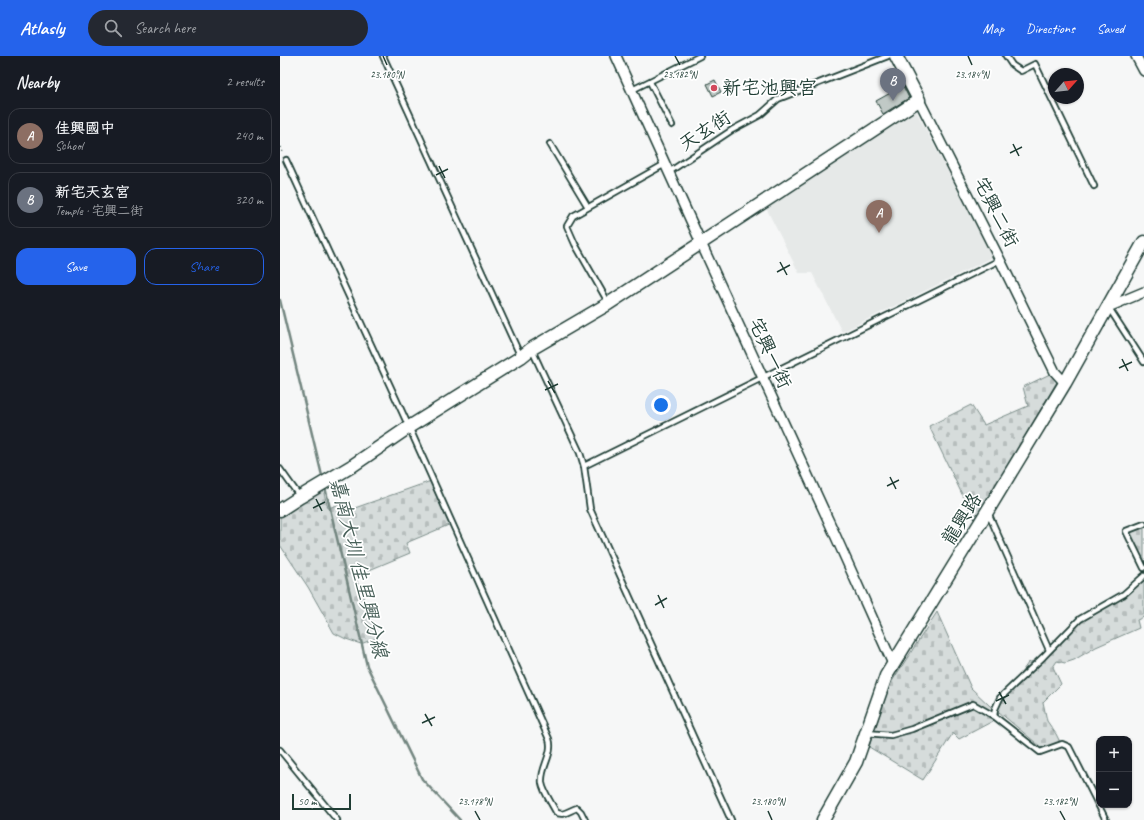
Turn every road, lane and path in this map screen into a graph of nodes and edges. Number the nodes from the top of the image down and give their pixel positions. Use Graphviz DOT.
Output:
graph roads {
  1 [pos="383,56"];
  2 [pos="616,56"];
  3 [pos="700,56"];
  4 [pos="888,56"];
  5 [pos="896,56"];
  6 [pos="1006,56"];
  7 [pos="1136,56"];
  8 [pos="1144,71"];
  9 [pos="650,82"];
  10 [pos="632,90"];
  11 [pos="919,100"];
  12 [pos="672,125"];
  13 [pos="550,144"];
  14 [pos="280,147"];
  15 [pos="286,160"];
  16 [pos="667,168"];
  17 [pos="1094,186"];
  18 [pos="588,207"];
  19 [pos="1144,242"];
  20 [pos="700,243"];
  21 [pos="1000,260"];
  22 [pos="1144,292"];
  23 [pos="608,304"];
  24 [pos="1108,307"];
  25 [pos="531,349"];
  26 [pos="521,357"];
  27 [pos="1144,362"];
  28 [pos="762,378"];
  29 [pos="1065,383"];
  30 [pos="409,427"];
  31 [pos="584,466"];
  32 [pos="280,469"];
  33 [pos="300,497"];
  34 [pos="280,510"];
  35 [pos="988,510"];
  36 [pos="1144,524"];
  37 [pos="1144,568"];
  38 [pos="1144,576"];
  39 [pos="1049,650"];
  40 [pos="893,664"];
  41 [pos="994,716"];
  42 [pos="866,733"];
  43 [pos="280,750"];
  44 [pos="827,817"];
  45 [pos="337,820"];
  46 [pos="585,820"];
  47 [pos="731,820"];
  48 [pos="1106,820"];
  1 -- 26 [label="lane"];
  2 -- 10 [label="street, 宅興一街"];
  3 -- 9 [label="lane"];
  4 -- 16 [label="lane, 天玄街"];
  5 -- 11 [label="street, 宅興二街"];
  6 -- 17 [label="lane"];
  7 -- 8 [label="street"];
  9 -- 10 [label="lane"];
  9 -- 12 [label="lane"];
  10 -- 16 [label="street, 宅興一街"];
  11 -- 20 [label="street"];
  11 -- 21 [label="street, 宅興二街"];
  13 -- 18 [label="lane"];
  14 -- 15 [label="path"];
  15 -- 30 [label="lane"];
  16 -- 18 [label="lane, 天玄街"];
  16 -- 20 [label="street, 宅興一街"];
  18 -- 23 [label="lane, 天玄街"];
  19 -- 24 [label="street, 龍興路"];
  20 -- 23 [label="street"];
  20 -- 28 [label="street, 宅興一街"];
  21 -- 28 [label="lane"];
  21 -- 29 [label="street, 宅興二街"];
  22 -- 24 [label="street"];
  23 -- 25 [label="street"];
  24 -- 27 [label="lane"];
  24 -- 29 [label="street, 龍興路"];
  25 -- 26 [label="street"];
  25 -- 31 [label="lane"];
  26 -- 30 [label="street"];
  28 -- 31 [label="lane"];
  28 -- 40 [label="street, 宅興一街"];
  29 -- 35 [label="street, 龍興路"];
  30 -- 33 [label="street"];
  30 -- 46 [label="lane"];
  31 -- 47 [label="lane"];
  32 -- 33 [label="lane"];
  33 -- 34 [label="street"];
  35 -- 39 [label="lane"];
  35 -- 40 [label="street, 龍興路"];
  36 -- 37 [label="lane"];
  38 -- 39 [label="lane"];
  39 -- 41 [label="lane"];
  40 -- 42 [label="street, 龍興路"];
  41 -- 42 [label="lane"];
  41 -- 48 [label="lane"];
  42 -- 44 [label="street, 龍興路"];
  43 -- 45 [label="lane"];
}
